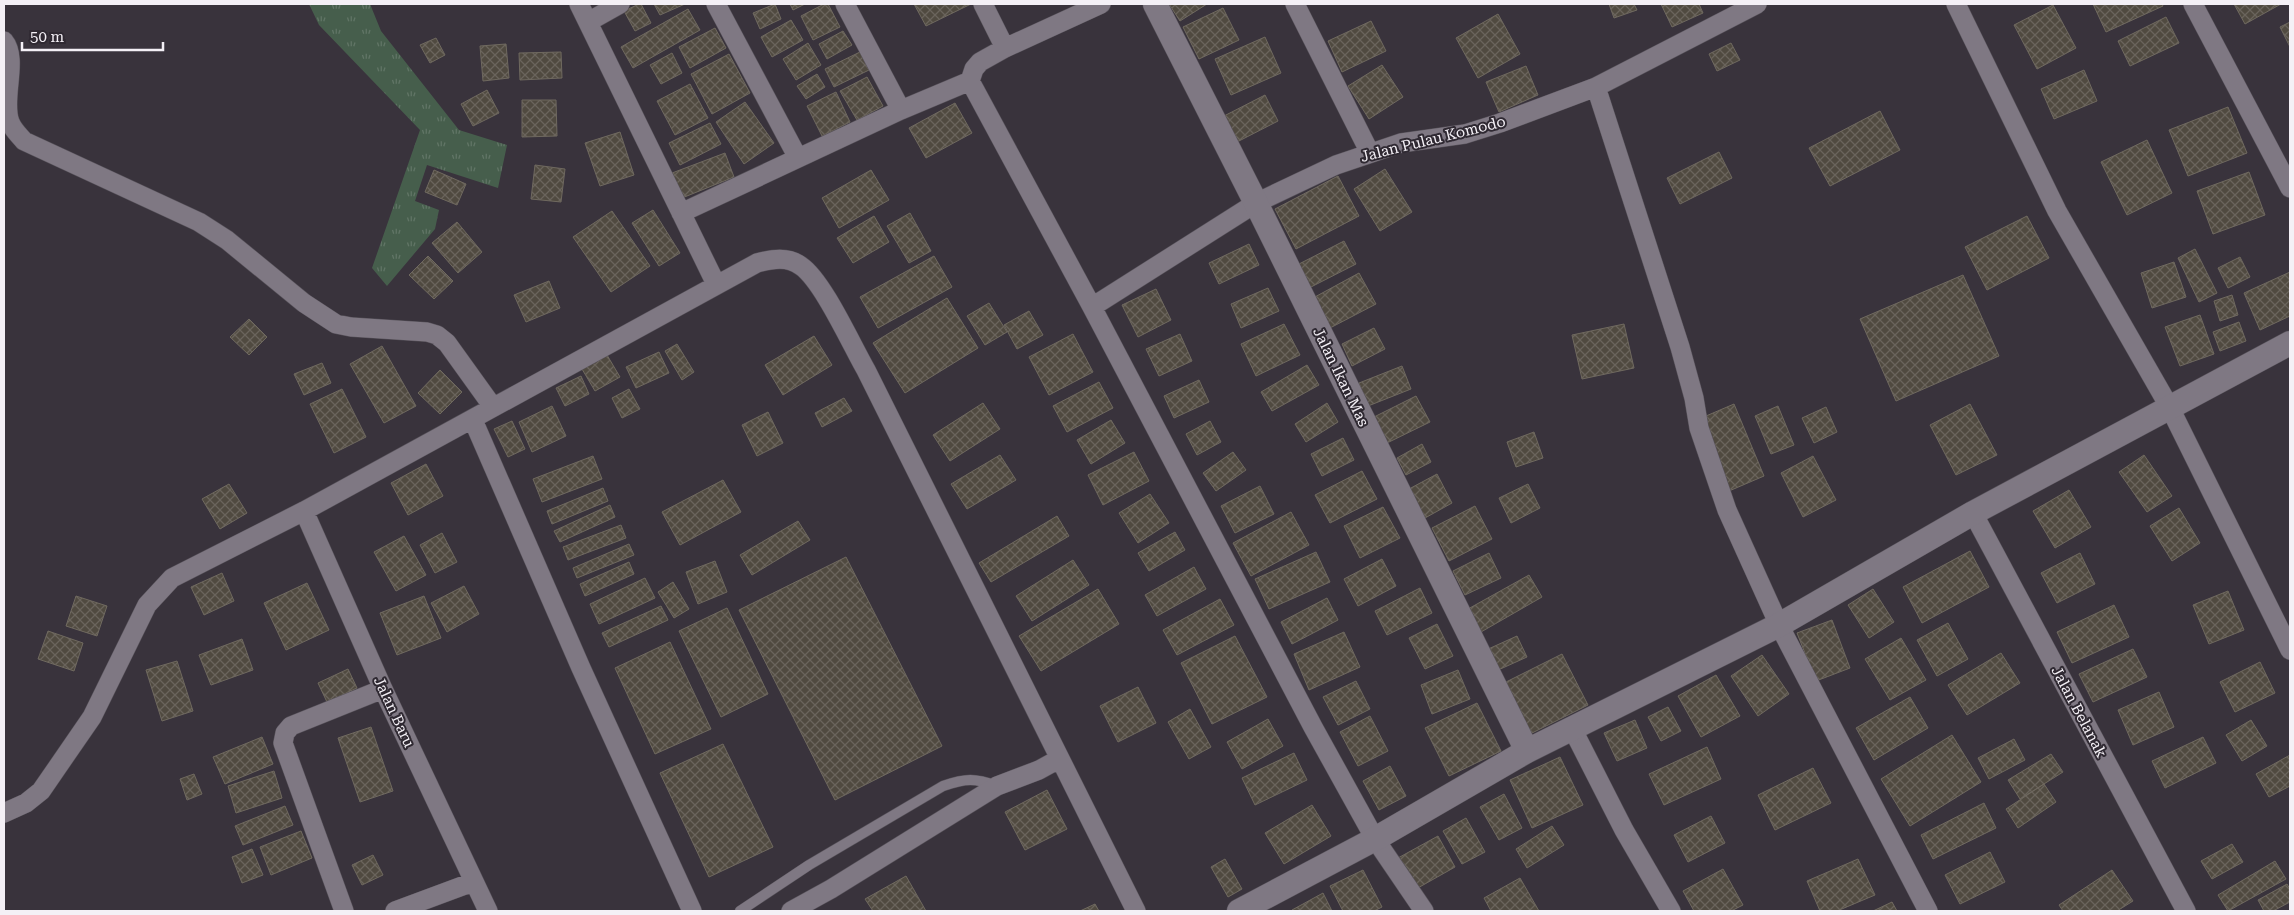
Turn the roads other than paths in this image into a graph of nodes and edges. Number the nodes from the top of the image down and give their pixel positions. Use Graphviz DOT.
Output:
graph roads {
  1 [pos="579,4"];
  2 [pos="620,4"];
  3 [pos="716,4"];
  4 [pos="845,4"];
  5 [pos="982,4"];
  6 [pos="1101,4"];
  7 [pos="1154,4"];
  8 [pos="1295,4"];
  9 [pos="1757,4"];
  10 [pos="1956,4"];
  11 [pos="2193,4"];
  12 [pos="588,22"];
  13 [pos="4,41"];
  14 [pos="1004,48"];
  15 [pos="970,81"];
  16 [pos="1596,87"];
  17 [pos="901,110"];
  18 [pos="1370,153"];
  19 [pos="798,158"];
  20 [pos="2290,188"];
  21 [pos="1256,203"];
  22 [pos="681,213"];
  23 [pos="716,284"];
  24 [pos="1092,307"];
  25 [pos="2290,343"];
  26 [pos="493,407"];
  27 [pos="2170,408"];
  28 [pos="473,420"];
  29 [pos="304,511"];
  30 [pos="1974,513"];
  31 [pos="1780,625"];
  32 [pos="2290,650"];
  33 [pos="383,690"];
  34 [pos="1573,730"];
  35 [pos="1527,751"];
  36 [pos="1059,759"];
  37 [pos="997,786"];
  38 [pos="4,813"];
  39 [pos="1375,839"];
  40 [pos="473,882"];
  41 [pos="344,911"];
  42 [pos="395,911"];
  43 [pos="488,911"];
  44 [pos="692,911"];
  45 [pos="740,911"];
  46 [pos="791,911"];
  47 [pos="1136,911"];
  48 [pos="1239,911"];
  49 [pos="1424,911"];
  50 [pos="1671,911"];
  51 [pos="1928,911"];
  52 [pos="2186,911"];
  1 -- 12 [label="street"];
  2 -- 12 [label="street"];
  3 -- 19 [label="street"];
  4 -- 17 [label="street"];
  5 -- 14 [label="street"];
  6 -- 14 [label="street"];
  7 -- 21 [label="street, Jalan Ikan Mas"];
  8 -- 18 [label="street"];
  9 -- 16 [label="street, Jalan Pulau Komodo"];
  10 -- 27 [label="street"];
  11 -- 20 [label="street"];
  12 -- 22 [label="street"];
  13 -- 26 [label="street"];
  14 -- 15 [label="street"];
  15 -- 17 [label="street"];
  15 -- 24 [label="street"];
  16 -- 18 [label="street, Jalan Pulau Komodo"];
  16 -- 31 [label="street"];
  17 -- 19 [label="street"];
  18 -- 21 [label="street, Jalan Pulau Komodo"];
  19 -- 22 [label="street"];
  21 -- 24 [label="street, Jalan Pulau Komodo"];
  21 -- 35 [label="street, Jalan Ikan Mas"];
  22 -- 23 [label="street"];
  23 -- 26 [label="street"];
  23 -- 36 [label="street"];
  24 -- 39 [label="street"];
  25 -- 27 [label="street"];
  26 -- 28 [label="street"];
  27 -- 30 [label="street"];
  27 -- 32 [label="street"];
  28 -- 29 [label="street"];
  28 -- 44 [label="street"];
  29 -- 33 [label="street, Jalan Baru"];
  29 -- 38 [label="street"];
  30 -- 31 [label="street"];
  30 -- 52 [label="street, Jalan Belanak"];
  31 -- 34 [label="street"];
  31 -- 51 [label="street"];
  33 -- 40 [label="street, Jalan Baru"];
  33 -- 41 [label="street"];
  34 -- 35 [label="street"];
  34 -- 50 [label="street"];
  35 -- 39 [label="street"];
  36 -- 37 [label="street"];
  36 -- 47 [label="street"];
  37 -- 45 [label="lane"];
  37 -- 46 [label="street"];
  39 -- 48 [label="street"];
  39 -- 49 [label="street"];
  40 -- 42 [label="street"];
  40 -- 43 [label="street, Jalan Baru"];
}
